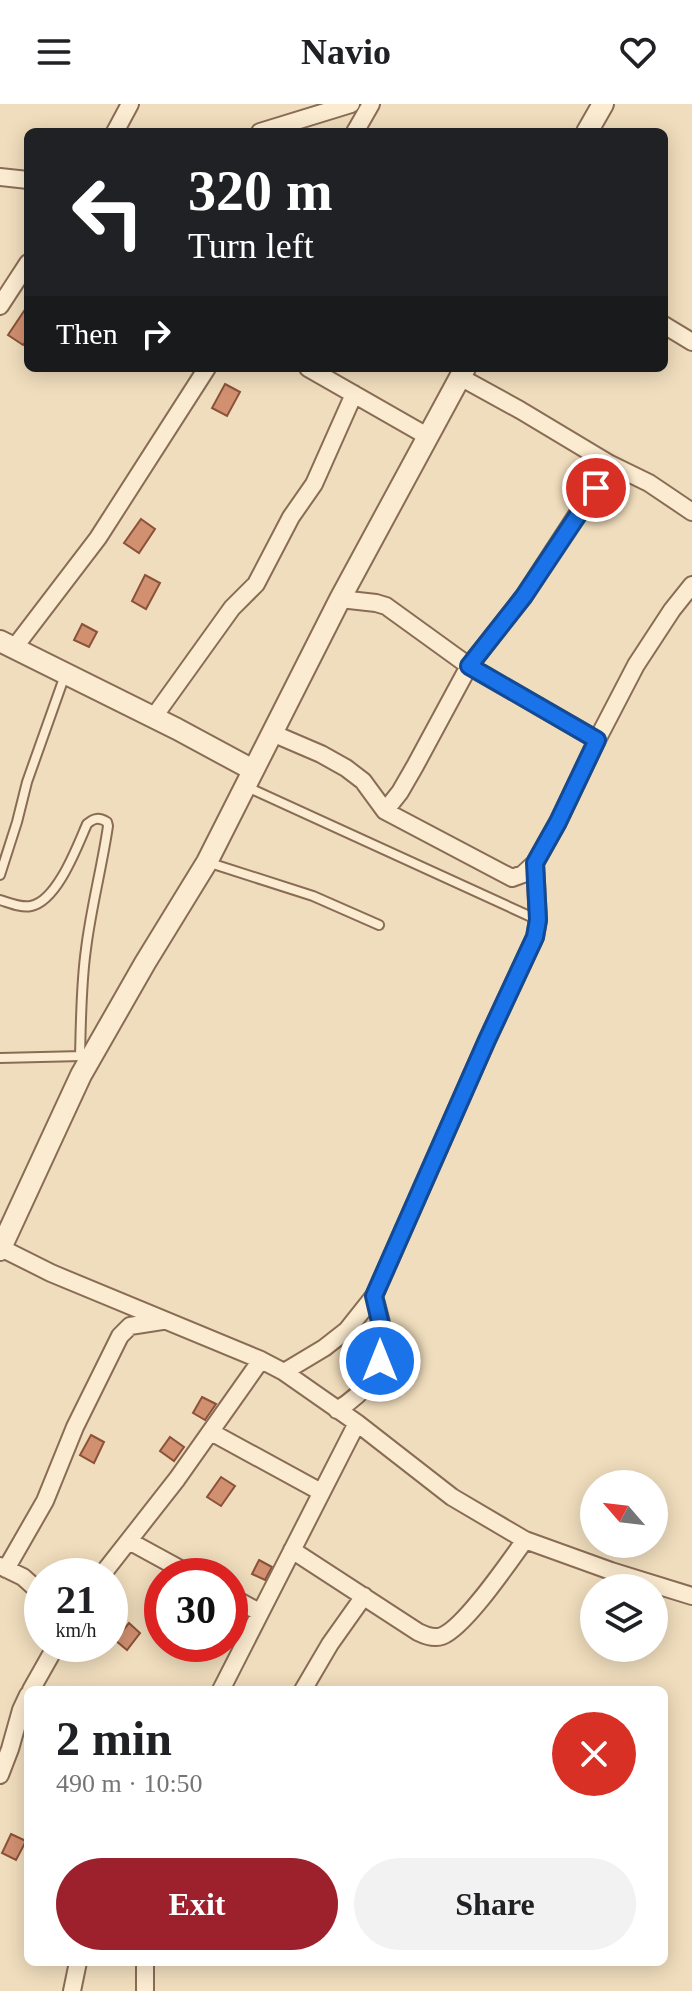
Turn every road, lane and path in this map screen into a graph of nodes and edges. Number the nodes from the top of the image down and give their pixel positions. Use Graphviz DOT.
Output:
graph roads {
  1 [pos="130,104"];
  2 [pos="351,104"];
  3 [pos="371,104"];
  4 [pos="603,104"];
  5 [pos="117,128"];
  6 [pos="273,128"];
  7 [pos="357,128"];
  8 [pos="589,128"];
  9 [pos="0,177"];
  10 [pos="24,180"];
  11 [pos="24,269"];
  12 [pos="0,306"];
  13 [pos="668,327"];
  14 [pos="692,342"];
  15 [pos="204,372"];
  16 [pos="315,372"];
  17 [pos="462,372"];
  18 [pos="354,394"];
  19 [pos="427,436"];
  20 [pos="610,464"];
  21 [pos="692,512"];
  22 [pos="692,585"];
  23 [pos="340,599"];
  24 [pos="7,644"];
  25 [pos="469,666"];
  26 [pos="66,673"];
  27 [pos="153,718"];
  28 [pos="272,733"];
  29 [pos="597,740"];
  30 [pos="249,778"];
  31 [pos="385,811"];
  32 [pos="207,862"];
  33 [pos="535,863"];
  34 [pos="0,875"];
  35 [pos="512,878"];
  36 [pos="0,900"];
  37 [pos="538,912"];
  38 [pos="379,925"];
  39 [pos="85,1057"];
  40 [pos="0,1058"];
  41 [pos="6,1223"];
  42 [pos="1,1249"];
  43 [pos="374,1296"];
  44 [pos="165,1321"];
  45 [pos="261,1360"];
  46 [pos="284,1372"];
  47 [pos="337,1410"];
  48 [pos="357,1423"];
  49 [pos="211,1432"];
  50 [pos="321,1492"];
  51 [pos="525,1540"];
  52 [pos="129,1541"];
  53 [pos="292,1550"];
  54 [pos="115,1558"];
  55 [pos="160,1558"];
  56 [pos="3,1568"];
  57 [pos="24,1578"];
  58 [pos="364,1596"];
  59 [pos="692,1596"];
  60 [pos="248,1606"];
  61 [pos="259,1612"];
  62 [pos="47,1662"];
  63 [pos="33,1686"];
  64 [pos="223,1686"];
  65 [pos="305,1686"];
  66 [pos="24,1704"];
  67 [pos="0,1775"];
  68 [pos="77,1966"];
  69 [pos="145,1966"];
  70 [pos="72,1991"];
  71 [pos="145,1991"];
  1 -- 5 [label="street"];
  2 -- 6 [label="street"];
  3 -- 7 [label="street"];
  4 -- 8 [label="street"];
  9 -- 10 [label="street"];
  11 -- 12 [label="street"];
  13 -- 14 [label="street"];
  15 -- 24 [label="street"];
  16 -- 18 [label="street"];
  17 -- 19 [label="street"];
  17 -- 20 [label="street"];
  18 -- 19 [label="street"];
  18 -- 27 [label="street"];
  19 -- 23 [label="street"];
  20 -- 21 [label="street"];
  20 -- 25 [label="street"];
  22 -- 29 [label="street"];
  23 -- 25 [label="street"];
  23 -- 28 [label="street"];
  24 -- 26 [label="street"];
  25 -- 29 [label="street"];
  25 -- 31 [label="street"];
  26 -- 27 [label="street"];
  26 -- 34 [label="lane"];
  27 -- 30 [label="street"];
  28 -- 30 [label="street"];
  28 -- 31 [label="street"];
  29 -- 33 [label="street"];
  30 -- 32 [label="street"];
  30 -- 37 [label="lane"];
  31 -- 35 [label="street"];
  32 -- 38 [label="lane"];
  32 -- 39 [label="street"];
  33 -- 35 [label="street"];
  33 -- 37 [label="street"];
  35 -- 37 [label="street"];
  36 -- 39 [label="lane"];
  37 -- 43 [label="street"];
  39 -- 40 [label="lane"];
  39 -- 41 [label="street"];
  41 -- 42 [label="street"];
  42 -- 44 [label="street"];
  43 -- 46 [label="street"];
  43 -- 47 [label="street"];
  44 -- 45 [label="street"];
  44 -- 56 [label="street"];
  45 -- 46 [label="street"];
  45 -- 49 [label="street"];
  46 -- 47 [label="street"];
  47 -- 48 [label="street"];
  48 -- 50 [label="street"];
  48 -- 51 [label="street"];
  49 -- 50 [label="street"];
  49 -- 52 [label="street"];
  50 -- 53 [label="street"];
  51 -- 58 [label="street"];
  51 -- 59 [label="street"];
  52 -- 54 [label="street"];
  52 -- 55 [label="street"];
  53 -- 58 [label="street"];
  53 -- 61 [label="street"];
  56 -- 57 [label="street"];
  58 -- 65 [label="street"];
  60 -- 61 [label="street"];
  61 -- 64 [label="street"];
  62 -- 63 [label="street"];
  66 -- 67 [label="street"];
  68 -- 70 [label="street"];
  69 -- 71 [label="street"];
}
